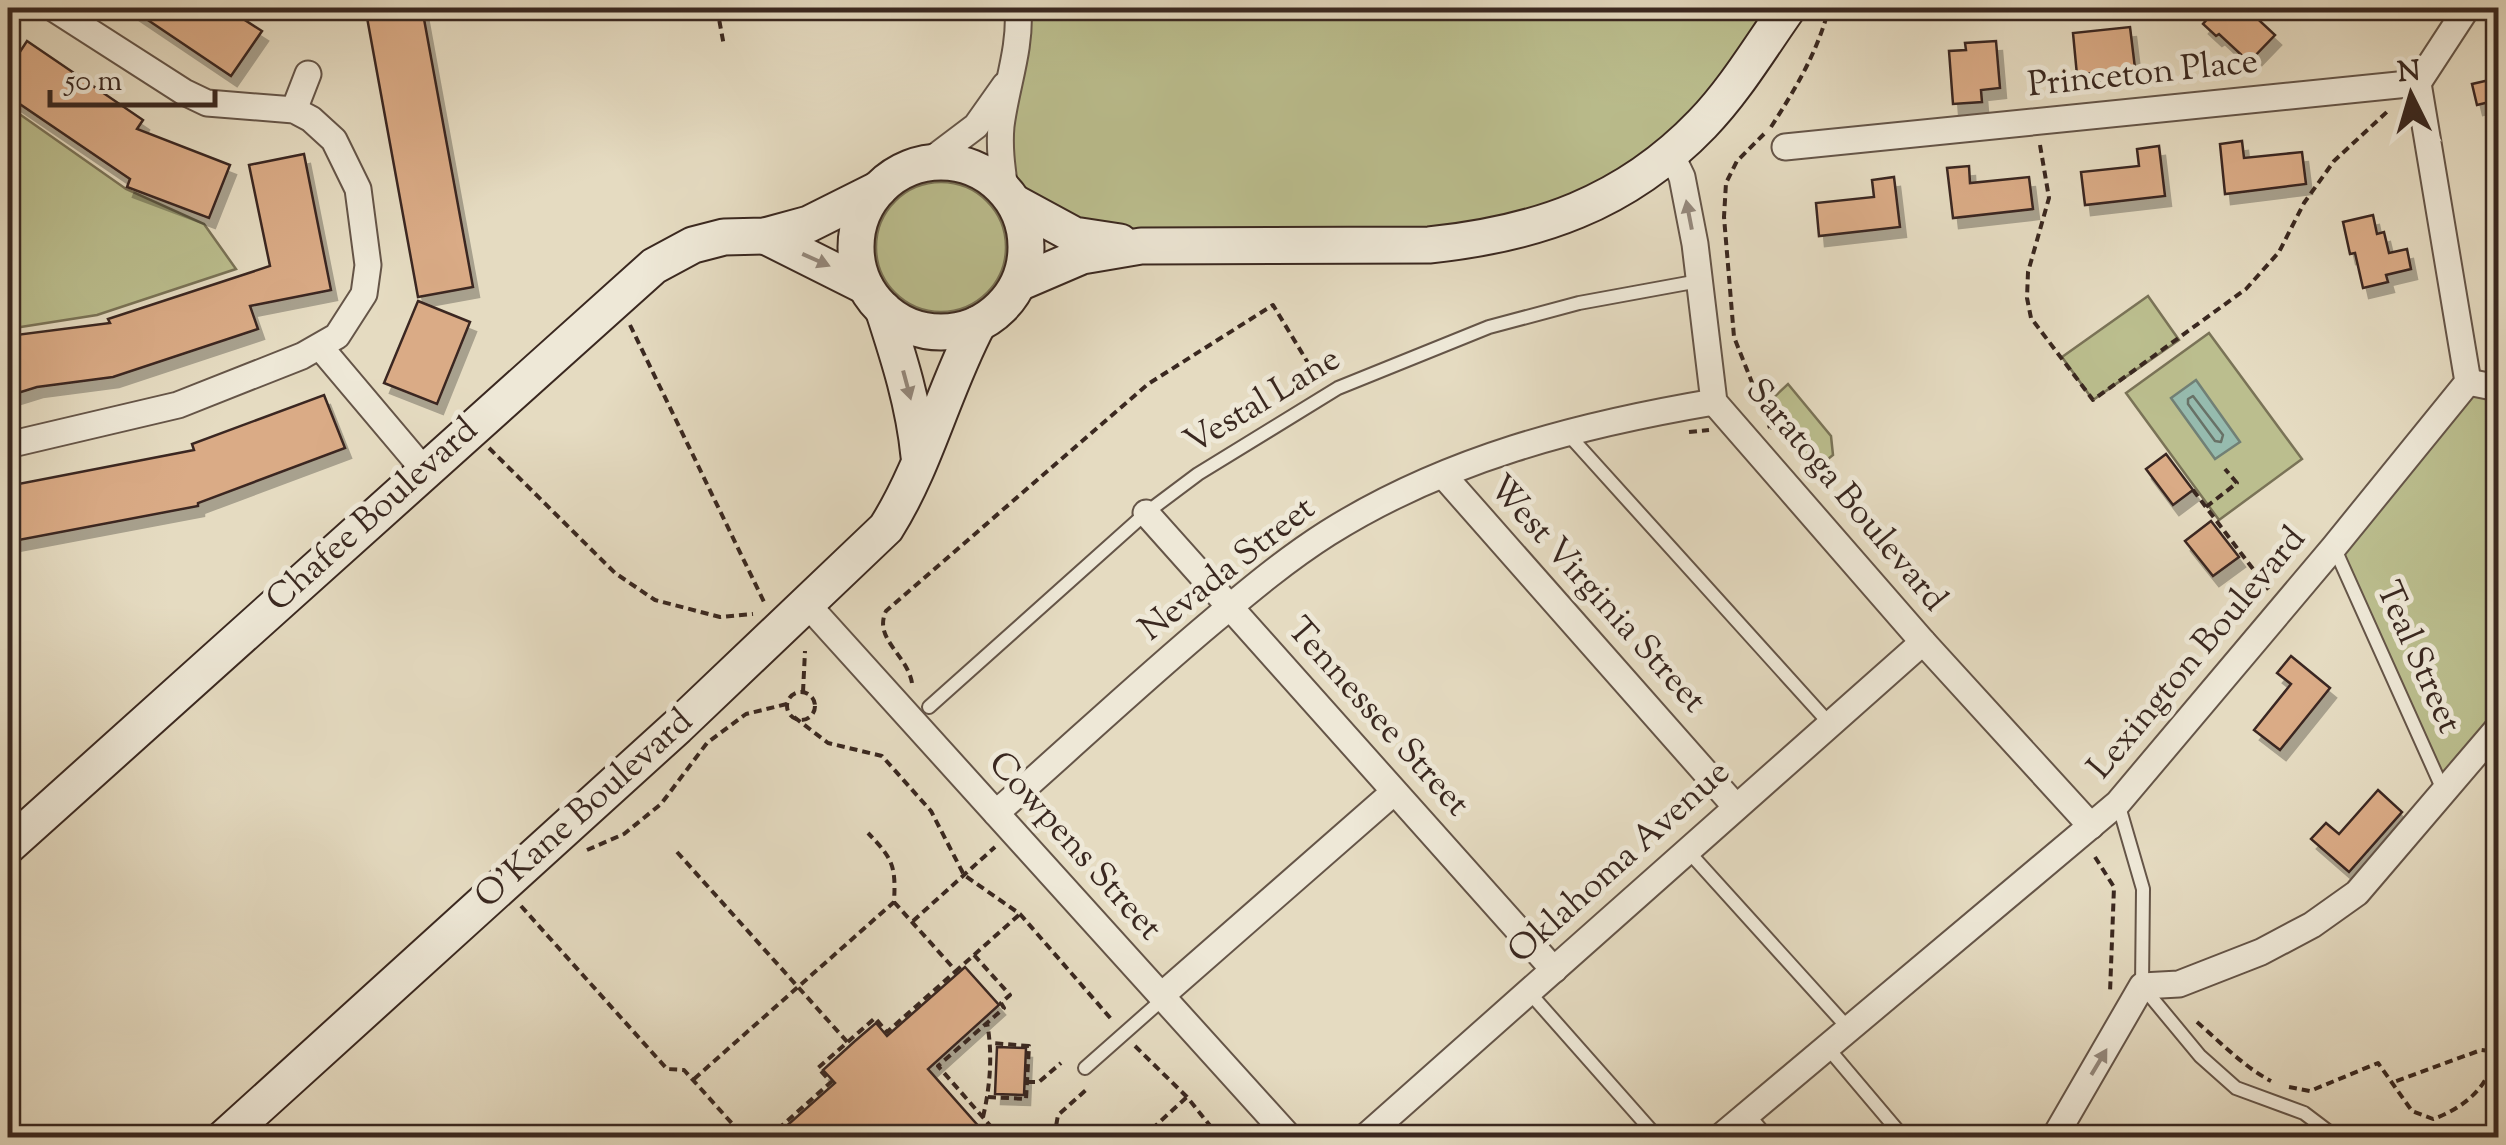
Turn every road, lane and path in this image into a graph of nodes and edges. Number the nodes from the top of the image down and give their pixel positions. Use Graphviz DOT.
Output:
graph roads {
  1 [pos="53,8"];
  2 [pos="717,8"];
  3 [pos="1018,8"];
  4 [pos="1788,8"];
  5 [pos="2467,8"];
  6 [pos="724,46"];
  7 [pos="308,74"];
  8 [pos="1011,77"];
  9 [pos="2418,83"];
  10 [pos="294,110"];
  11 [pos="2037,120"];
  12 [pos="1785,147"];
  13 [pos="1670,152"];
  14 [pos="927,163"];
  15 [pos="879,189"];
  16 [pos="1010,196"];
  17 [pos="764,236"];
  18 [pos="1141,246"];
  19 [pos="1019,282"];
  20 [pos="1699,282"];
  21 [pos="616,298"];
  22 [pos="874,298"];
  23 [pos="978,324"];
  24 [pos="321,348"];
  25 [pos="2468,382"];
  26 [pos="2498,388"];
  27 [pos="1327,394"];
  28 [pos="1714,402"];
  29 [pos="1788,413"];
  30 [pos="1782,422"];
  31 [pos="1770,428"];
  32 [pos="1792,429"];
  33 [pos="1711,430"];
  34 [pos="1566,432"];
  35 [pos="1673,434"];
  36 [pos="479,438"];
  37 [pos="8,445"];
  38 [pos="920,462"];
  39 [pos="2224,468"];
  40 [pos="424,470"];
  41 [pos="1443,475"];
  42 [pos="2193,490"];
  43 [pos="2206,508"];
  44 [pos="1146,514"];
  45 [pos="2334,548"];
  46 [pos="806,602"];
  47 [pos="1230,607"];
  48 [pos="2283,608"];
  49 [pos="1923,642"];
  50 [pos="804,651"];
  51 [pos="803,692"];
  52 [pos="788,704"];
  53 [pos="930,707"];
  54 [pos="794,717"];
  55 [pos="1830,724"];
  56 [pos="2498,728"];
  57 [pos="1394,792"];
  58 [pos="2444,793"];
  59 [pos="2118,803"];
  60 [pos="1736,807"];
  61 [pos="996,813"];
  62 [pos="2091,826"];
  63 [pos="868,833"];
  64 [pos="1002,841"];
  65 [pos="8,846"];
  66 [pos="1688,850"];
  67 [pos="677,852"];
  68 [pos="580,853"];
  69 [pos="2095,857"];
  70 [pos="964,875"];
  71 [pos="894,902"];
  72 [pos="520,905"];
  73 [pos="1020,914"];
  74 [pos="912,922"];
  75 [pos="974,955"];
  76 [pos="1554,970"];
  77 [pos="956,971"];
  78 [pos="2142,986"];
  79 [pos="798,987"];
  80 [pos="1528,991"];
  81 [pos="2110,995"];
  82 [pos="1162,998"];
  83 [pos="2186,1013"];
  84 [pos="988,1023"];
  85 [pos="1849,1029"];
  86 [pos="1125,1034"];
  87 [pos="991,1043"];
  88 [pos="849,1044"];
  89 [pos="1827,1047"];
  90 [pos="1061,1063"];
  91 [pos="1085,1068"];
  92 [pos="693,1080"];
  93 [pos="1027,1082"];
  94 [pos="2394,1082"];
  95 [pos="1086,1090"];
  96 [pos="988,1097"];
  97 [pos="1187,1098"];
  98 [pos="1748,1114"];
  99 [pos="983,1117"];
  100 [pos="1654,1136"];
  101 [pos="224,1138"];
  102 [pos="745,1138"];
  103 [pos="768,1138"];
  104 [pos="1001,1138"];
  105 [pos="1054,1138"];
  106 [pos="1142,1138"];
  107 [pos="1220,1138"];
  108 [pos="1290,1138"];
  109 [pos="1364,1138"];
  110 [pos="1719,1138"];
  111 [pos="1768,1138"];
  112 [pos="1904,1138"];
  113 [pos="2054,1138"];
  114 [pos="2337,1138"];
  1 -- 10 [label="street"];
  2 -- 6 [label="path"];
  3 -- 8 [label="street"];
  4 -- 13 [label="street"];
  5 -- 9 [label="street"];
  7 -- 10 [label="street"];
  8 -- 14 [label="street"];
  8 -- 16 [label="street"];
  9 -- 11 [label="street, Princeton Place"];
  9 -- 11 [label="path"];
  9 -- 25 [label="street"];
  10 -- 24 [label="street"];
  11 -- 12 [label="street, Princeton Place"];
  13 -- 18 [label="street"];
  20 -- 13 [label="street, Saratoga Boulevard, one-way"];
  14 -- 15 [label="street"];
  14 -- 16 [label="street"];
  15 -- 17 [label="street, Chafee Boulevard"];
  15 -- 22 [label="street"];
  16 -- 18 [label="street"];
  16 -- 19 [label="street"];
  17 -- 21 [label="street, Chafee Boulevard"];
  17 -- 22 [label="street, one-way"];
  18 -- 19 [label="street"];
  19 -- 23 [label="street"];
  20 -- 27 [label="lane, Vestal Lane"];
  20 -- 28 [label="street, Saratoga Boulevard"];
  21 -- 36 [label="path"];
  21 -- 40 [label="street, Chafee Boulevard"];
  22 -- 23 [label="street"];
  22 -- 38 [label="street, one-way"];
  23 -- 38 [label="street, O'Kane Boulevard"];
  24 -- 37 [label="street"];
  24 -- 40 [label="street"];
  25 -- 26 [label="street"];
  25 -- 45 [label="street, Lexington Boulevard"];
  27 -- 44 [label="lane, Vestal Lane"];
  27 -- 53 [label="path"];
  28 -- 34 [label="street, Nevada Street"];
  28 -- 49 [label="street, Saratoga Boulevard"];
  29 -- 30 [label="path"];
  30 -- 31 [label="path"];
  30 -- 32 [label="path"];
  33 -- 35 [label="path"];
  34 -- 41 [label="street, Nevada Street"];
  34 -- 55 [label="lane"];
  38 -- 46 [label="street, O'Kane Boulevard"];
  39 -- 43 [label="path"];
  40 -- 65 [label="street, Chafee Boulevard"];
  41 -- 47 [label="street, Nevada Street"];
  41 -- 60 [label="street, West Virginia Street"];
  42 -- 43 [label="path"];
  43 -- 48 [label="path"];
  44 -- 47 [label="street, Tennessee Street"];
  44 -- 53 [label="lane, Vestal Lane"];
  45 -- 48 [label="street, Lexington Boulevard"];
  45 -- 58 [label="lane, Teal Street"];
  46 -- 61 [label="street, Cowpens Street"];
  46 -- 101 [label="street, O'Kane Boulevard"];
  47 -- 57 [label="street, Tennessee Street"];
  47 -- 61 [label="street, Nevada Street"];
  48 -- 59 [label="street, Lexington Boulevard"];
  49 -- 55 [label="street, Oklahoma Avenue"];
  49 -- 62 [label="street, Saratoga Boulevard"];
  50 -- 51 [label="path"];
  51 -- 52 [label="path"];
  51 -- 54 [label="path"];
  52 -- 54 [label="path"];
  52 -- 68 [label="path"];
  54 -- 70 [label="path"];
  55 -- 60 [label="street, Oklahoma Avenue"];
  56 -- 58 [label="street"];
  57 -- 76 [label="street, Tennessee Street"];
  57 -- 82 [label="street"];
  58 -- 78 [label="street"];
  59 -- 62 [label="street, Lexington Boulevard"];
  59 -- 78 [label="lane"];
  60 -- 66 [label="street, Oklahoma Avenue"];
  61 -- 82 [label="street, Cowpens Street"];
  62 -- 85 [label="street, Lexington Boulevard"];
  63 -- 71 [label="path"];
  64 -- 70 [label="path"];
  66 -- 76 [label="street, Oklahoma Avenue"];
  66 -- 85 [label="lane"];
  67 -- 79 [label="path"];
  69 -- 81 [label="path"];
  70 -- 73 [label="path"];
  70 -- 74 [label="path"];
  71 -- 74 [label="path"];
  71 -- 79 [label="path"];
  72 -- 92 [label="path"];
  73 -- 75 [label="path"];
  73 -- 86 [label="path"];
  74 -- 77 [label="path"];
  75 -- 77 [label="path"];
  75 -- 84 [label="path"];
  76 -- 80 [label="street, Oklahoma Avenue"];
  77 -- 88 [label="path"];
  113 -- 78 [label="street, one-way"];
  78 -- 114 [label="lane"];
  79 -- 88 [label="path"];
  79 -- 92 [label="path"];
  80 -- 100 [label="lane"];
  80 -- 109 [label="street, Oklahoma Avenue"];
  82 -- 86 [label="lane"];
  82 -- 108 [label="street, Cowpens Street"];
  83 -- 94 [label="path"];
  84 -- 87 [label="path"];
  84 -- 99 [label="path"];
  85 -- 89 [label="street, Lexington Boulevard"];
  86 -- 91 [label="lane"];
  86 -- 97 [label="path"];
  87 -- 93 [label="path"];
  87 -- 96 [label="path"];
  88 -- 103 [label="path"];
  89 -- 98 [label="street, Lexington Boulevard"];
  89 -- 112 [label="lane"];
  90 -- 93 [label="path"];
  92 -- 102 [label="path"];
  93 -- 96 [label="path"];
  94 -- 94 [label="path"];
  95 -- 105 [label="path"];
  96 -- 99 [label="path"];
  97 -- 106 [label="path"];
  97 -- 107 [label="path"];
  98 -- 110 [label="street, Lexington Boulevard"];
  98 -- 111 [label="lane"];
  99 -- 104 [label="path"];
}
